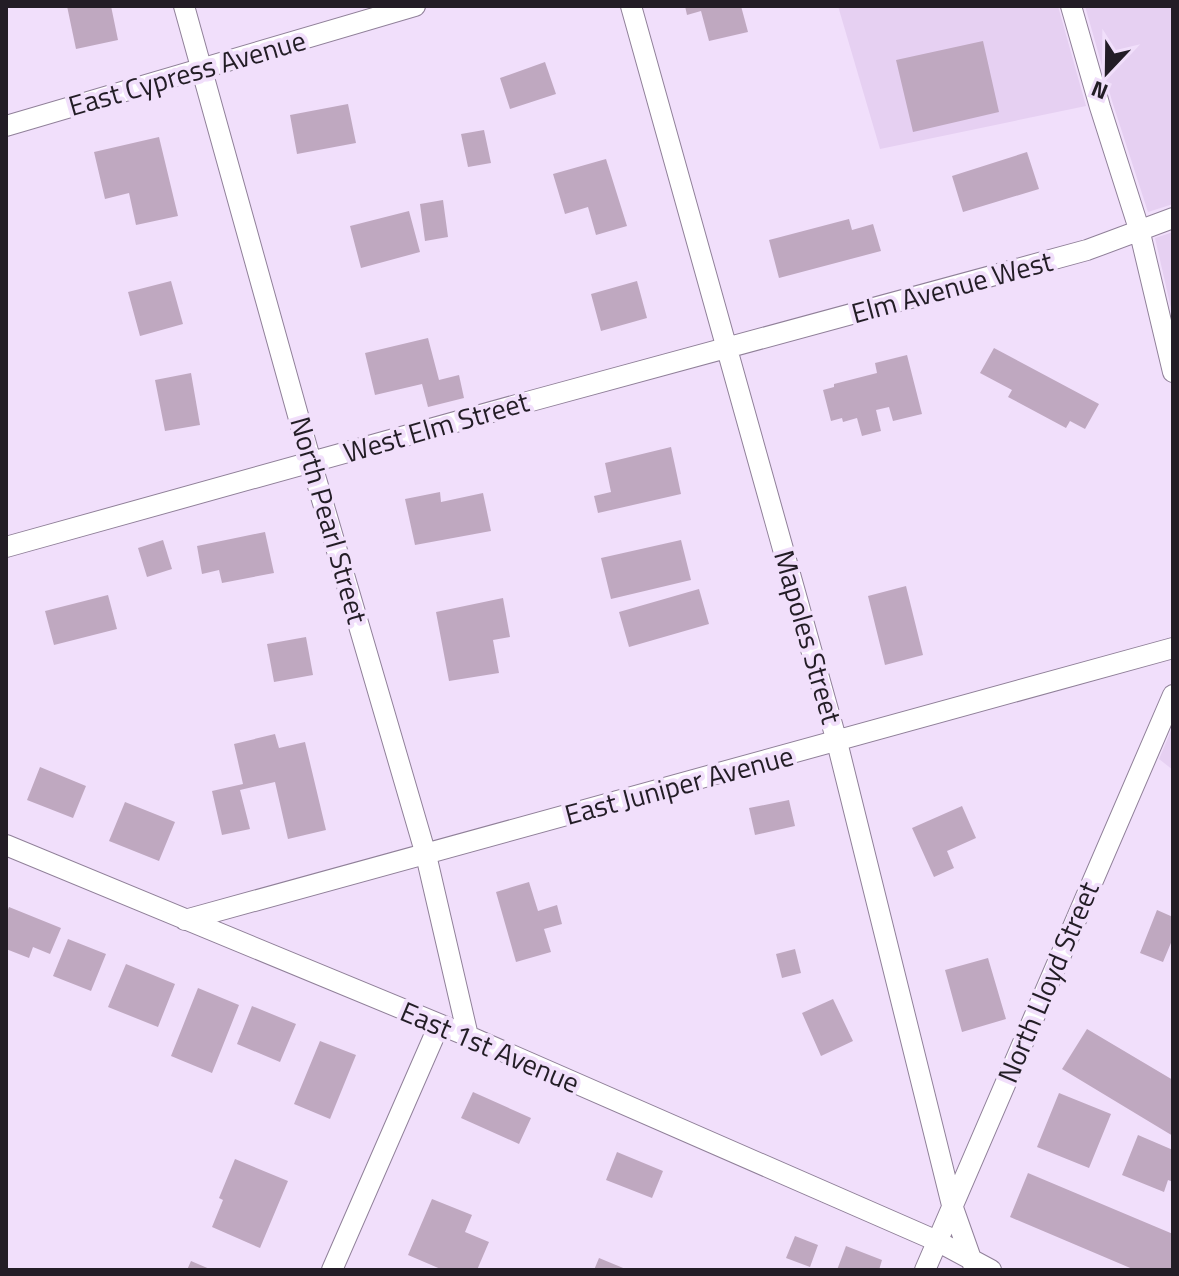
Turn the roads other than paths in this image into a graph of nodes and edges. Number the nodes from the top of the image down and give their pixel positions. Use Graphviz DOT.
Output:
graph roads {
  1 [pos="184,6"];
  2 [pos="415,6"];
  3 [pos="631,6"];
  4 [pos="1071,6"];
  5 [pos="202,67"];
  6 [pos="6,126"];
  7 [pos="1173,218"];
  8 [pos="1139,229"];
  9 [pos="728,349"];
  10 [pos="1173,372"];
  11 [pos="311,462"];
  12 [pos="6,547"];
  13 [pos="1173,648"];
  14 [pos="1173,695"];
  15 [pos="837,742"];
  16 [pos="6,845"];
  17 [pos="426,855"];
  18 [pos="185,920"];
  19 [pos="439,1025"];
  20 [pos="468,1036"];
  21 [pos="952,1205"];
  22 [pos="937,1241"];
  23 [pos="972,1264"];
  24 [pos="332,1270"];
  25 [pos="925,1270"];
  26 [pos="991,1270"];
  1 -- 5 [label="street, North Pearl Street"];
  2 -- 5 [label="street, East Cypress Avenue"];
  3 -- 9 [label="street, Mapoles Street"];
  4 -- 8 [label="street"];
  5 -- 6 [label="street, East Cypress Avenue"];
  5 -- 11 [label="street, North Pearl Street"];
  7 -- 8 [label="street, Elm Avenue West"];
  8 -- 9 [label="street, Elm Avenue West"];
  8 -- 10 [label="street"];
  9 -- 11 [label="street, West Elm Street"];
  9 -- 15 [label="street, Mapoles Street"];
  11 -- 12 [label="street, West Elm Street"];
  11 -- 17 [label="street, North Pearl Street"];
  13 -- 15 [label="street, East Juniper Avenue"];
  14 -- 21 [label="street, North Lloyd Street"];
  15 -- 17 [label="street, East Juniper Avenue"];
  15 -- 21 [label="street, Mapoles Street"];
  16 -- 18 [label="street, East 1st Avenue"];
  17 -- 18 [label="street, East Juniper Avenue"];
  17 -- 20 [label="street, North Pearl Street"];
  18 -- 19 [label="street, East 1st Avenue"];
  19 -- 20 [label="street, East 1st Avenue"];
  19 -- 24 [label="street"];
  20 -- 22 [label="street, East 1st Avenue"];
  21 -- 22 [label="street, North Lloyd Street"];
  21 -- 23 [label="street, Mapoles Street"];
  22 -- 23 [label="street, East 1st Avenue"];
  22 -- 25 [label="street, North Lloyd Street"];
  23 -- 26 [label="street, East 1st Avenue"];
}
